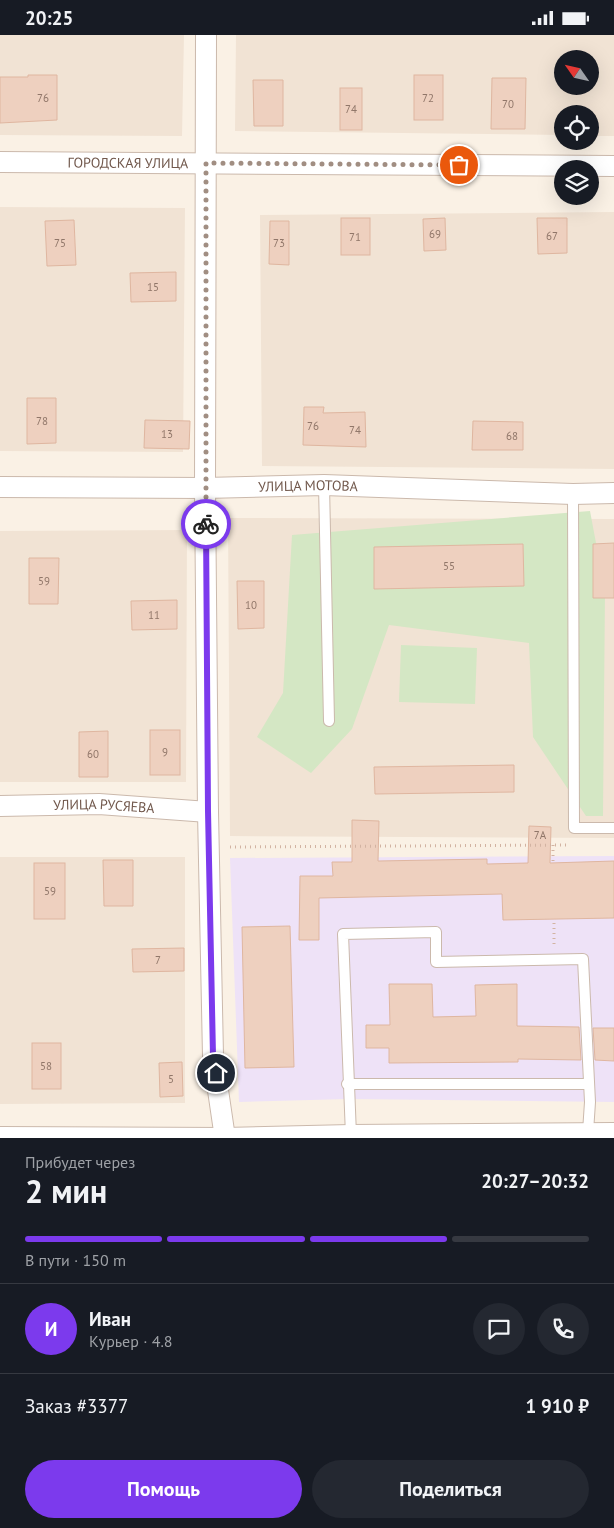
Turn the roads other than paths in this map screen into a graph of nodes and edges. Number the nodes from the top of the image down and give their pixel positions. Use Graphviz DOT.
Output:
graph roads {
  1 [pos="206,35"];
  2 [pos="0,162"];
  3 [pos="206,163"];
  4 [pos="614,166"];
  5 [pos="324,485"];
  6 [pos="0,487"];
  7 [pos="205,488"];
  8 [pos="614,493"];
  9 [pos="574,494"];
  10 [pos="329,721"];
  11 [pos="0,806"];
  12 [pos="208,811"];
  13 [pos="614,828"];
  14 [pos="347,1084"];
  15 [pos="589,1084"];
  16 [pos="588,1133"];
  17 [pos="614,1133"];
  18 [pos="350,1135"];
  19 [pos="0,1137"];
  20 [pos="225,1138"];
  1 -- 3 [label="street"];
  2 -- 3 [label="street, ГОРОДСКАЯ УЛИЦА"];
  3 -- 4 [label="street, ГОРОДСКАЯ УЛИЦА"];
  3 -- 7 [label="street"];
  5 -- 7 [label="street, УЛИЦА МОТОВА"];
  5 -- 9 [label="street, УЛИЦА МОТОВА"];
  5 -- 10 [label="lane"];
  6 -- 7 [label="street, УЛИЦА МОТОВА"];
  7 -- 12 [label="street"];
  8 -- 9 [label="street, УЛИЦА МОТОВА"];
  9 -- 13 [label="lane"];
  11 -- 12 [label="street, УЛИЦА РУСЯЕВА"];
  12 -- 20 [label="street"];
  14 -- 15 [label="lane"];
  14 -- 15 [label="lane"];
  14 -- 18 [label="lane"];
  15 -- 16 [label="lane"];
  16 -- 17 [label="street"];
  16 -- 18 [label="street"];
  18 -- 20 [label="street"];
  19 -- 20 [label="street"];
}
